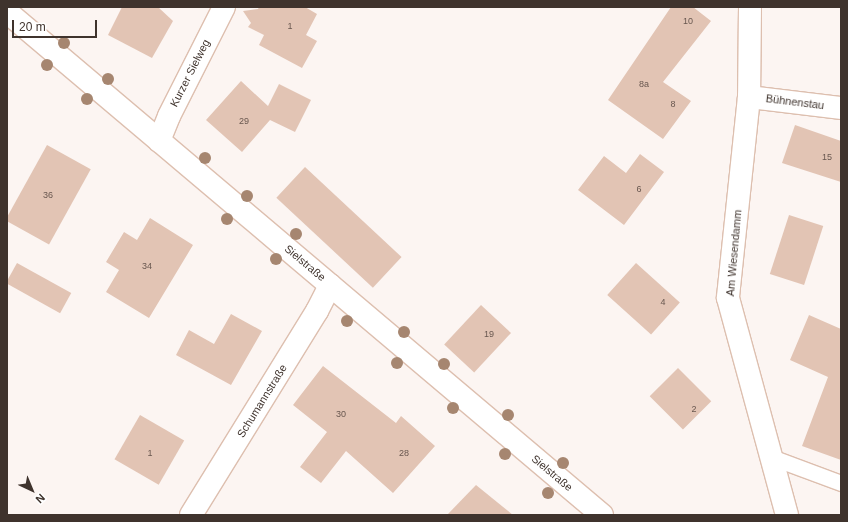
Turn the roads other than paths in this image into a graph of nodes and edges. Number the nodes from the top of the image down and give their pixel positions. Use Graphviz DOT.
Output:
graph roads {
  1 [pos="224,7"];
  2 [pos="750,7"];
  3 [pos="7,12"];
  4 [pos="749,97"];
  5 [pos="841,108"];
  6 [pos="160,141"];
  7 [pos="330,285"];
  8 [pos="771,457"];
  9 [pos="841,483"];
  10 [pos="191,515"];
  11 [pos="602,515"];
  12 [pos="787,515"];
  1 -- 6 [label="street, Kurzer Sielweg"];
  2 -- 4 [label="street, Am Wiesendamm"];
  3 -- 6 [label="street, Sielstraße"];
  4 -- 5 [label="street, Bühnenstau"];
  4 -- 8 [label="street, Am Wiesendamm"];
  6 -- 7 [label="street, Sielstraße"];
  7 -- 10 [label="street, Schumannstraße"];
  7 -- 11 [label="street, Sielstraße"];
  8 -- 9 [label="lane"];
  8 -- 12 [label="street, Am Wiesendamm"];
}
